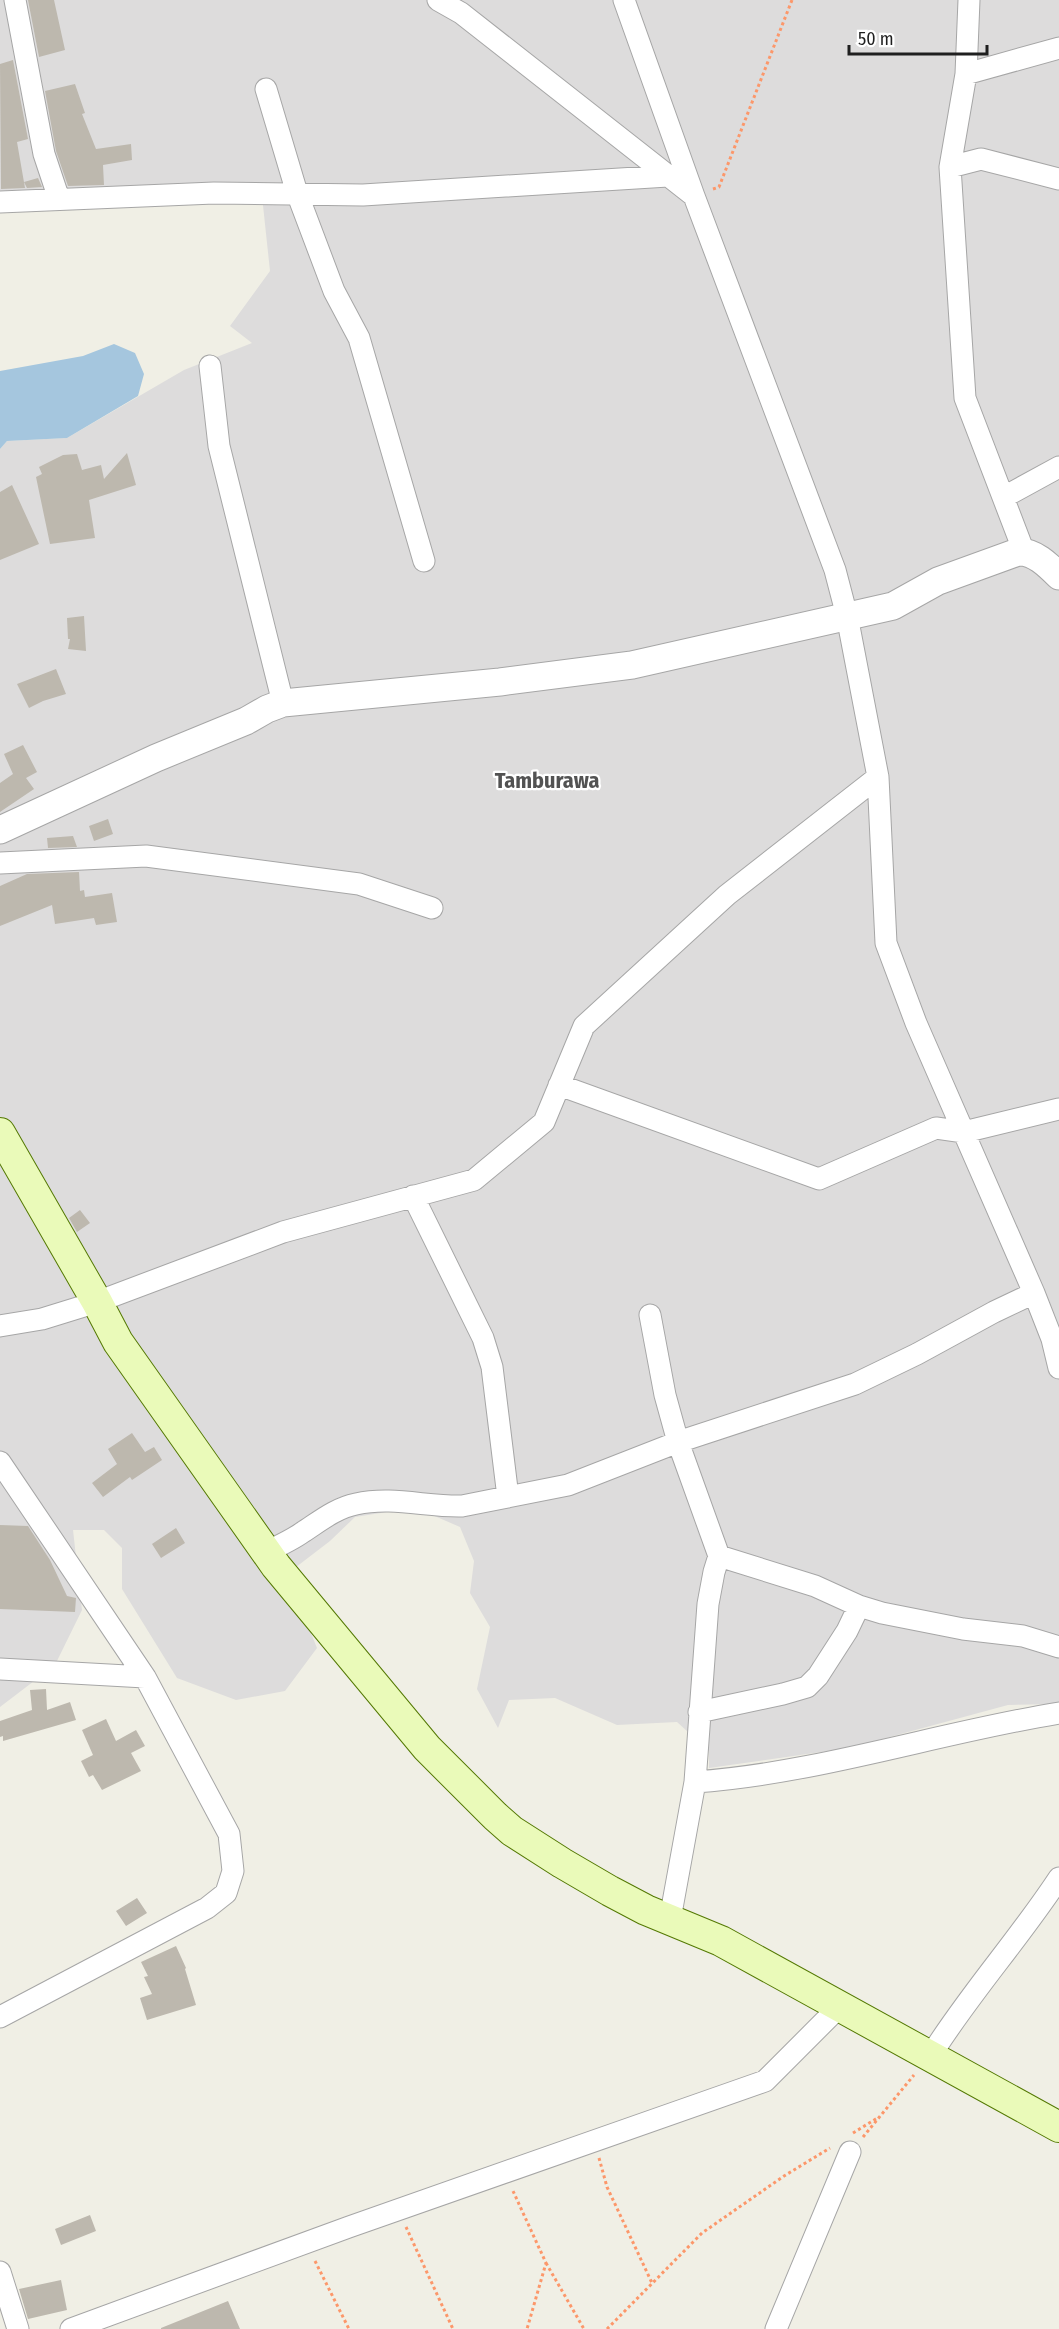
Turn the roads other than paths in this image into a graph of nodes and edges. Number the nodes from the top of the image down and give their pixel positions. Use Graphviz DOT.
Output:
graph roads {
  1 [pos="15,0"];
  2 [pos="438,0"];
  3 [pos="624,0"];
  4 [pos="969,0"];
  5 [pos="1059,48"];
  6 [pos="966,74"];
  7 [pos="266,89"];
  8 [pos="950,167"];
  9 [pos="668,176"];
  10 [pos="1059,179"];
  11 [pos="297,193"];
  12 [pos="694,196"];
  13 [pos="59,199"];
  14 [pos="0,202"];
  15 [pos="210,366"];
  16 [pos="1059,467"];
  17 [pos="1004,497"];
  18 [pos="1024,552"];
  19 [pos="424,561"];
  20 [pos="1059,576"];
  21 [pos="847,616"];
  22 [pos="283,703"];
  23 [pos="878,777"];
  24 [pos="0,830"];
  25 [pos="0,863"];
  26 [pos="432,908"];
  27 [pos="559,1085"];
  28 [pos="1059,1109"];
  29 [pos="0,1132"];
  30 [pos="964,1132"];
  31 [pos="413,1196"];
  32 [pos="1034,1293"];
  33 [pos="97,1302"];
  34 [pos="650,1315"];
  35 [pos="0,1326"];
  36 [pos="1059,1368"];
  37 [pos="678,1443"];
  38 [pos="0,1462"];
  39 [pos="508,1497"];
  40 [pos="266,1552"];
  41 [pos="719,1556"];
  42 [pos="859,1606"];
  43 [pos="1059,1647"];
  44 [pos="0,1669"];
  45 [pos="145,1677"];
  46 [pos="699,1712"];
  47 [pos="1059,1713"];
  48 [pos="695,1782"];
  49 [pos="1059,1878"];
  50 [pos="670,1919"];
  51 [pos="840,2006"];
  52 [pos="0,2017"];
  53 [pos="932,2055"];
  54 [pos="1059,2127"];
  55 [pos="844,2145"];
  56 [pos="0,2272"];
  57 [pos="18,2329"];
  58 [pos="71,2329"];
  59 [pos="776,2329"];
  1 -- 13 [label="street"];
  2 -- 9 [label="street"];
  3 -- 12 [label="street"];
  4 -- 6 [label="street"];
  5 -- 6 [label="street"];
  6 -- 8 [label="street"];
  7 -- 11 [label="street"];
  8 -- 10 [label="street"];
  8 -- 17 [label="street"];
  9 -- 11 [label="street"];
  9 -- 12 [label="street"];
  11 -- 13 [label="street"];
  11 -- 19 [label="street"];
  12 -- 21 [label="street"];
  13 -- 14 [label="street"];
  15 -- 22 [label="street"];
  16 -- 17 [label="street"];
  17 -- 18 [label="street"];
  18 -- 20 [label="street"];
  18 -- 21 [label="street"];
  21 -- 22 [label="street"];
  21 -- 23 [label="street"];
  22 -- 24 [label="street"];
  23 -- 27 [label="street"];
  23 -- 30 [label="street"];
  25 -- 26 [label="street"];
  27 -- 30 [label="street"];
  27 -- 31 [label="street"];
  28 -- 30 [label="street"];
  29 -- 33 [label="main road"];
  30 -- 32 [label="street"];
  31 -- 33 [label="street"];
  31 -- 39 [label="street"];
  32 -- 36 [label="street"];
  32 -- 37 [label="street"];
  33 -- 35 [label="street"];
  33 -- 40 [label="main road"];
  34 -- 37 [label="street"];
  37 -- 39 [label="street"];
  37 -- 41 [label="street"];
  38 -- 45 [label="street"];
  39 -- 40 [label="street"];
  40 -- 50 [label="main road"];
  41 -- 42 [label="street"];
  41 -- 46 [label="street"];
  42 -- 43 [label="street"];
  42 -- 46 [label="street"];
  44 -- 45 [label="street"];
  45 -- 52 [label="street"];
  46 -- 48 [label="street"];
  47 -- 48 [label="street"];
  48 -- 50 [label="street"];
  49 -- 53 [label="street"];
  50 -- 51 [label="main road"];
  51 -- 53 [label="main road"];
  51 -- 58 [label="street"];
  53 -- 54 [label="main road"];
  55 -- 59 [label="street"];
  56 -- 57 [label="street"];
}
